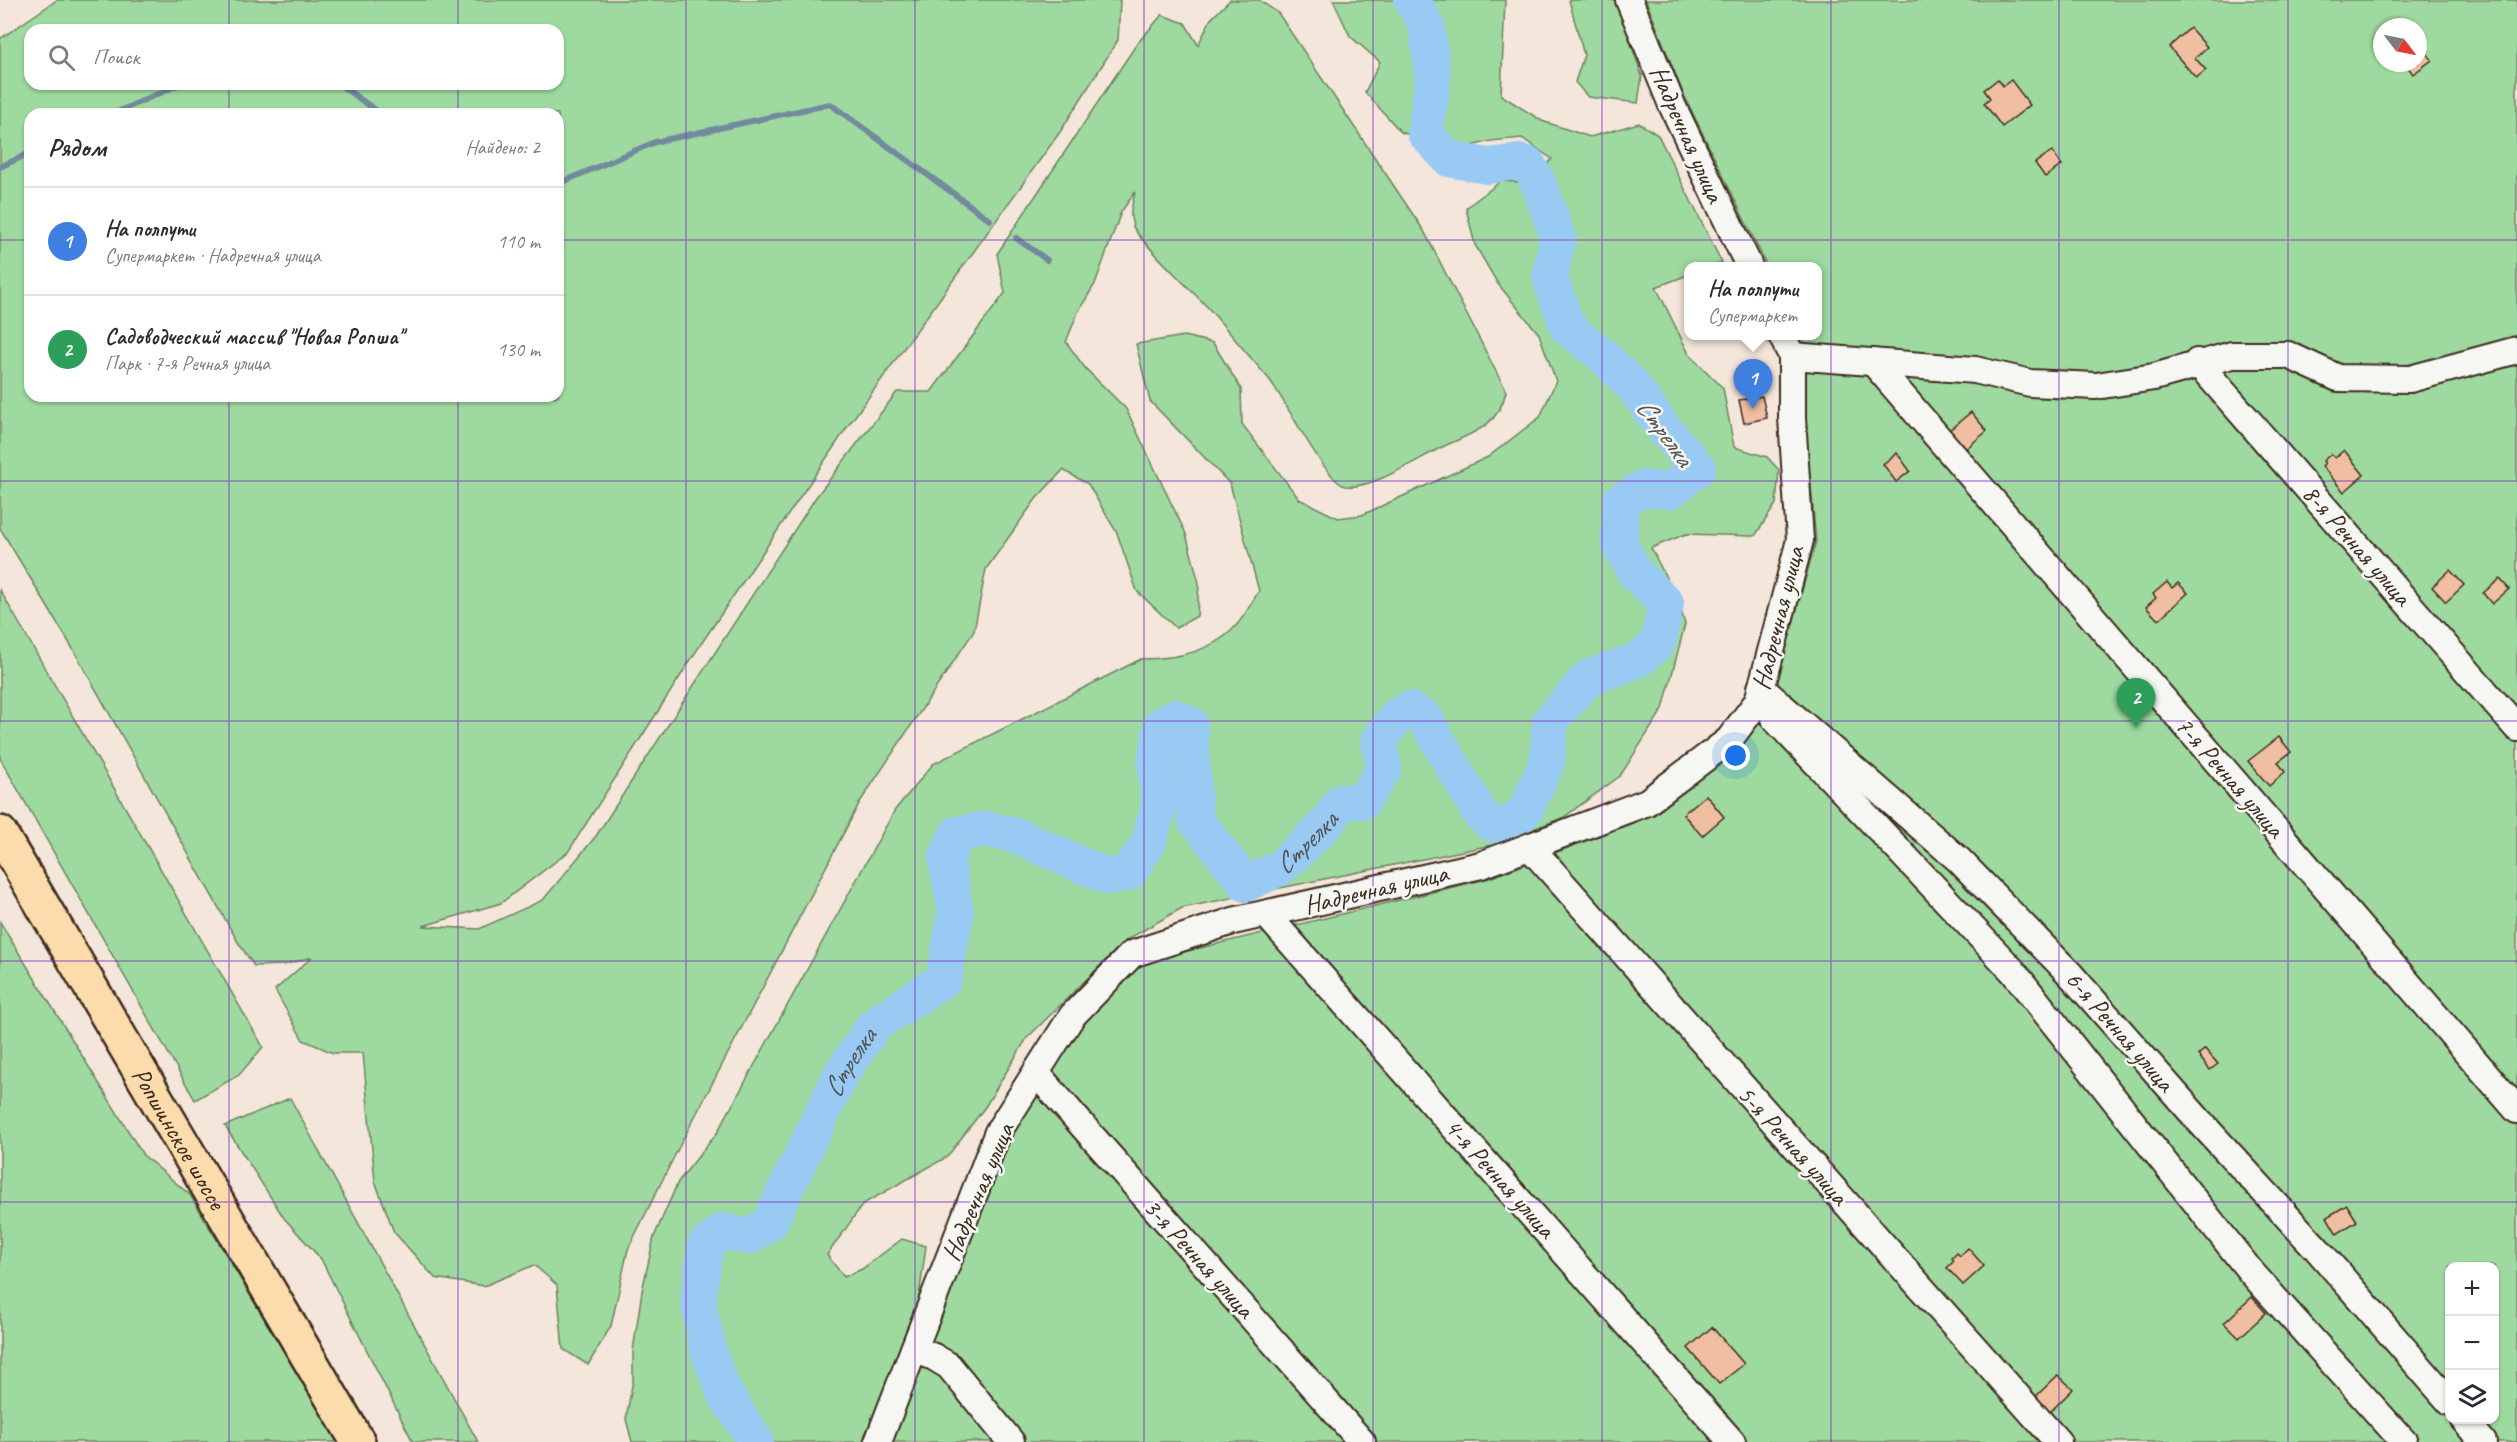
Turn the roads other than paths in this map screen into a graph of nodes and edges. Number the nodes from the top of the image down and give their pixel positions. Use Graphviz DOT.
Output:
graph roads {
  1 [pos="1629,0"];
  2 [pos="1747,262"];
  3 [pos="1787,346"];
  4 [pos="2517,350"];
  5 [pos="1873,362"];
  6 [pos="2197,362"];
  7 [pos="1759,694"];
  8 [pos="2517,728"];
  9 [pos="0,833"];
  10 [pos="1530,847"];
  11 [pos="1266,914"];
  12 [pos="1036,1073"];
  13 [pos="2517,1110"];
  14 [pos="914,1349"];
  15 [pos="2445,1396"];
  16 [pos="2468,1424"];
  17 [pos="358,1442"];
  18 [pos="878,1442"];
  19 [pos="1011,1442"];
  20 [pos="1362,1442"];
  21 [pos="1732,1442"];
  22 [pos="2058,1442"];
  23 [pos="2404,1442"];
  24 [pos="2483,1442"];
  1 -- 2 [label="street, Надречная улица"];
  3 -- 5 [label="street"];
  3 -- 7 [label="street, Надречная улица"];
  4 -- 6 [label="street"];
  5 -- 6 [label="street"];
  5 -- 13 [label="street, 7-я Речная улица"];
  6 -- 8 [label="street, 8-я Речная улица"];
  7 -- 10 [label="street, Надречная улица"];
  7 -- 15 [label="street, 6-я Речная улица"];
  7 -- 23 [label="street, 6-я Речная улица"];
  9 -- 17 [label="main road, Ропшинское шоссе"];
  10 -- 11 [label="street, Надречная улица"];
  10 -- 22 [label="street, 5-я Речная улица"];
  11 -- 12 [label="street, Надречная улица"];
  11 -- 21 [label="street, 4-я Речная улица"];
  12 -- 14 [label="street, Надречная улица"];
  12 -- 20 [label="street, 3-я Речная улица"];
  14 -- 18 [label="street, Надречная улица"];
  14 -- 19 [label="street"];
  16 -- 24 [label="street"];
}
